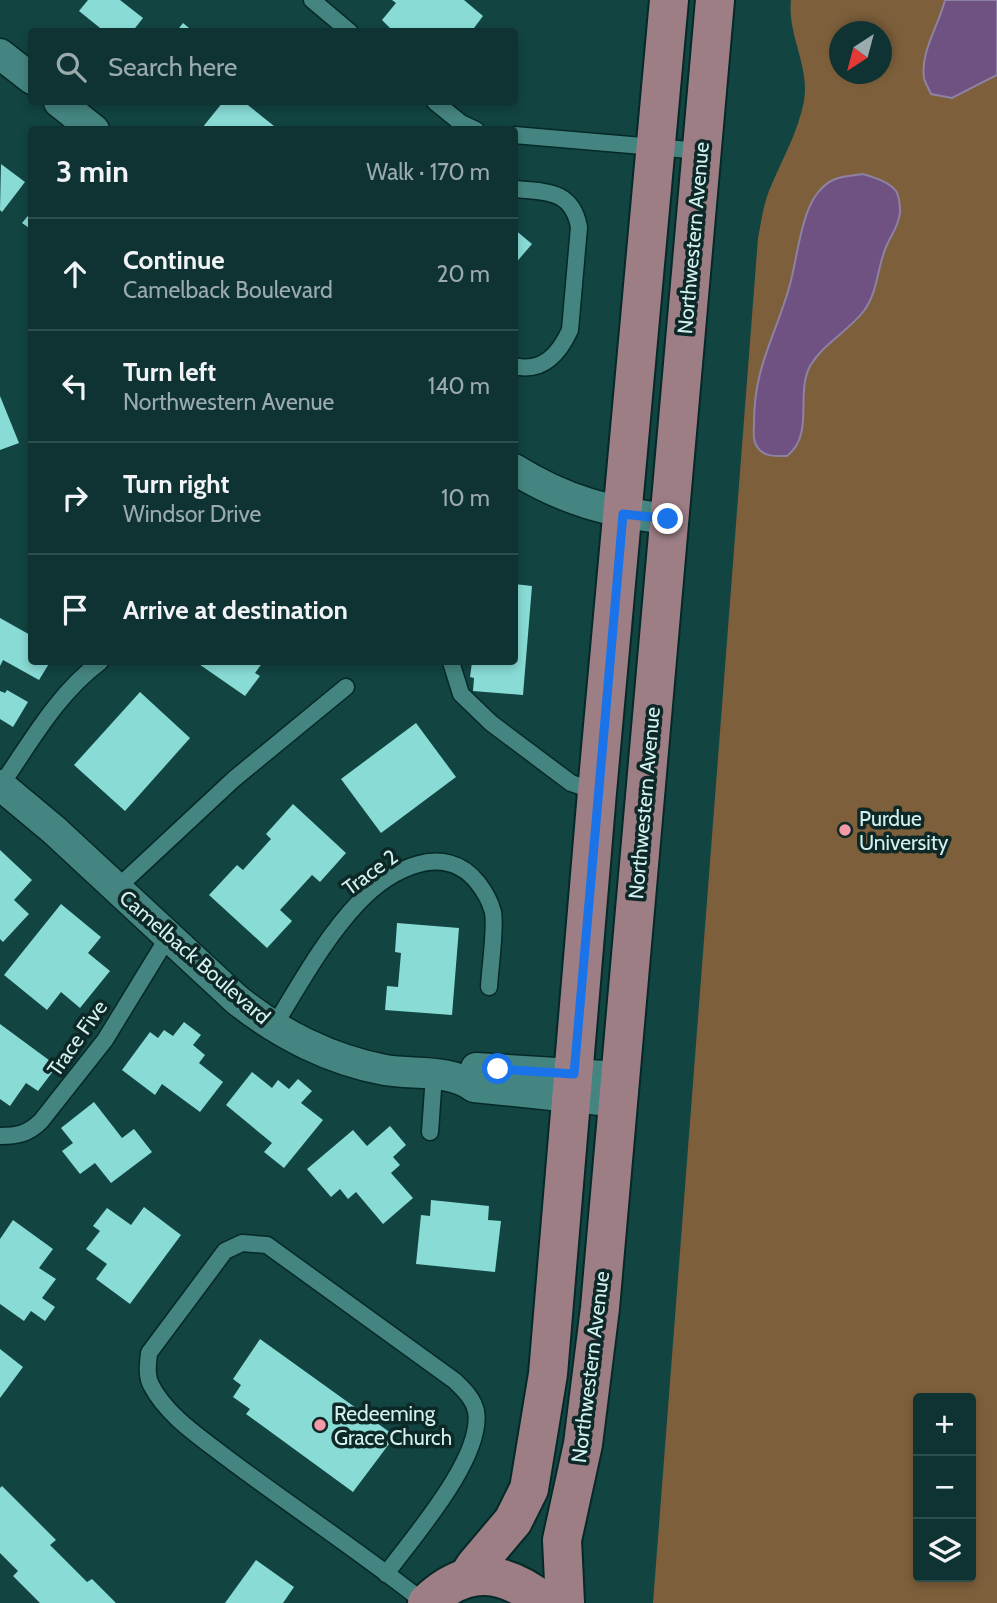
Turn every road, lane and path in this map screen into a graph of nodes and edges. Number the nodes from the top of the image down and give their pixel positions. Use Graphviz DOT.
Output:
graph roads {
  1 [pos="312,0"];
  2 [pos="669,0"];
  3 [pos="715,0"];
  4 [pos="345,28"];
  5 [pos="0,54"];
  6 [pos="28,76"];
  7 [pos="63,105"];
  8 [pos="438,105"];
  9 [pos="89,126"];
  10 [pos="463,126"];
  11 [pos="518,135"];
  12 [pos="656,147"];
  13 [pos="701,151"];
  14 [pos="518,189"];
  15 [pos="518,366"];
  16 [pos="518,471"];
  17 [pos="623,514"];
  18 [pos="668,519"];
  19 [pos="96,665"];
  20 [pos="452,665"];
  21 [pos="346,687"];
  22 [pos="1,785"];
  23 [pos="597,792"];
  24 [pos="117,888"];
  25 [pos="168,937"];
  26 [pos="489,987"];
  27 [pos="274,1026"];
  28 [pos="448,1077"];
  29 [pos="573,1086"];
  30 [pos="620,1089"];
  31 [pos="430,1132"];
  32 [pos="0,1136"];
  33 [pos="386,1574"];
  34 [pos="468,1577"];
  35 [pos="426,1603"];
  36 [pos="545,1603"];
  37 [pos="565,1603"];
  1 -- 4 [label="lane"];
  2 -- 12 [label="main road, Northwestern Avenue"];
  3 -- 13 [label="main road, Northwestern Avenue"];
  5 -- 6 [label="street"];
  7 -- 9 [label="street"];
  8 -- 10 [label="lane"];
  11 -- 12 [label="lane"];
  12 -- 13 [label="lane"];
  12 -- 17 [label="main road, Northwestern Avenue"];
  13 -- 18 [label="main road, Northwestern Avenue"];
  14 -- 15 [label="lane"];
  16 -- 17 [label="street"];
  17 -- 18 [label="street"];
  17 -- 23 [label="main road, Northwestern Avenue"];
  18 -- 30 [label="main road, Northwestern Avenue"];
  19 -- 22 [label="lane"];
  20 -- 23 [label="lane"];
  21 -- 24 [label="lane"];
  22 -- 24 [label="street, Camelback Boulevard"];
  23 -- 29 [label="main road, Northwestern Avenue"];
  24 -- 25 [label="street, Camelback Boulevard"];
  25 -- 27 [label="street, Camelback Boulevard"];
  25 -- 32 [label="lane, Trace Five"];
  26 -- 27 [label="lane, Trace 2"];
  27 -- 28 [label="street, Camelback Boulevard"];
  28 -- 29 [label="street, Camelback Boulevard"];
  28 -- 31 [label="lane"];
  29 -- 30 [label="street, Camelback Boulevard"];
  29 -- 34 [label="main road, Northwestern Avenue"];
  30 -- 37 [label="main road, Northwestern Avenue"];
  33 -- 33 [label="lane"];
  33 -- 35 [label="lane"];
  34 -- 35 [label="main road"];
  34 -- 36 [label="main road"];
}
